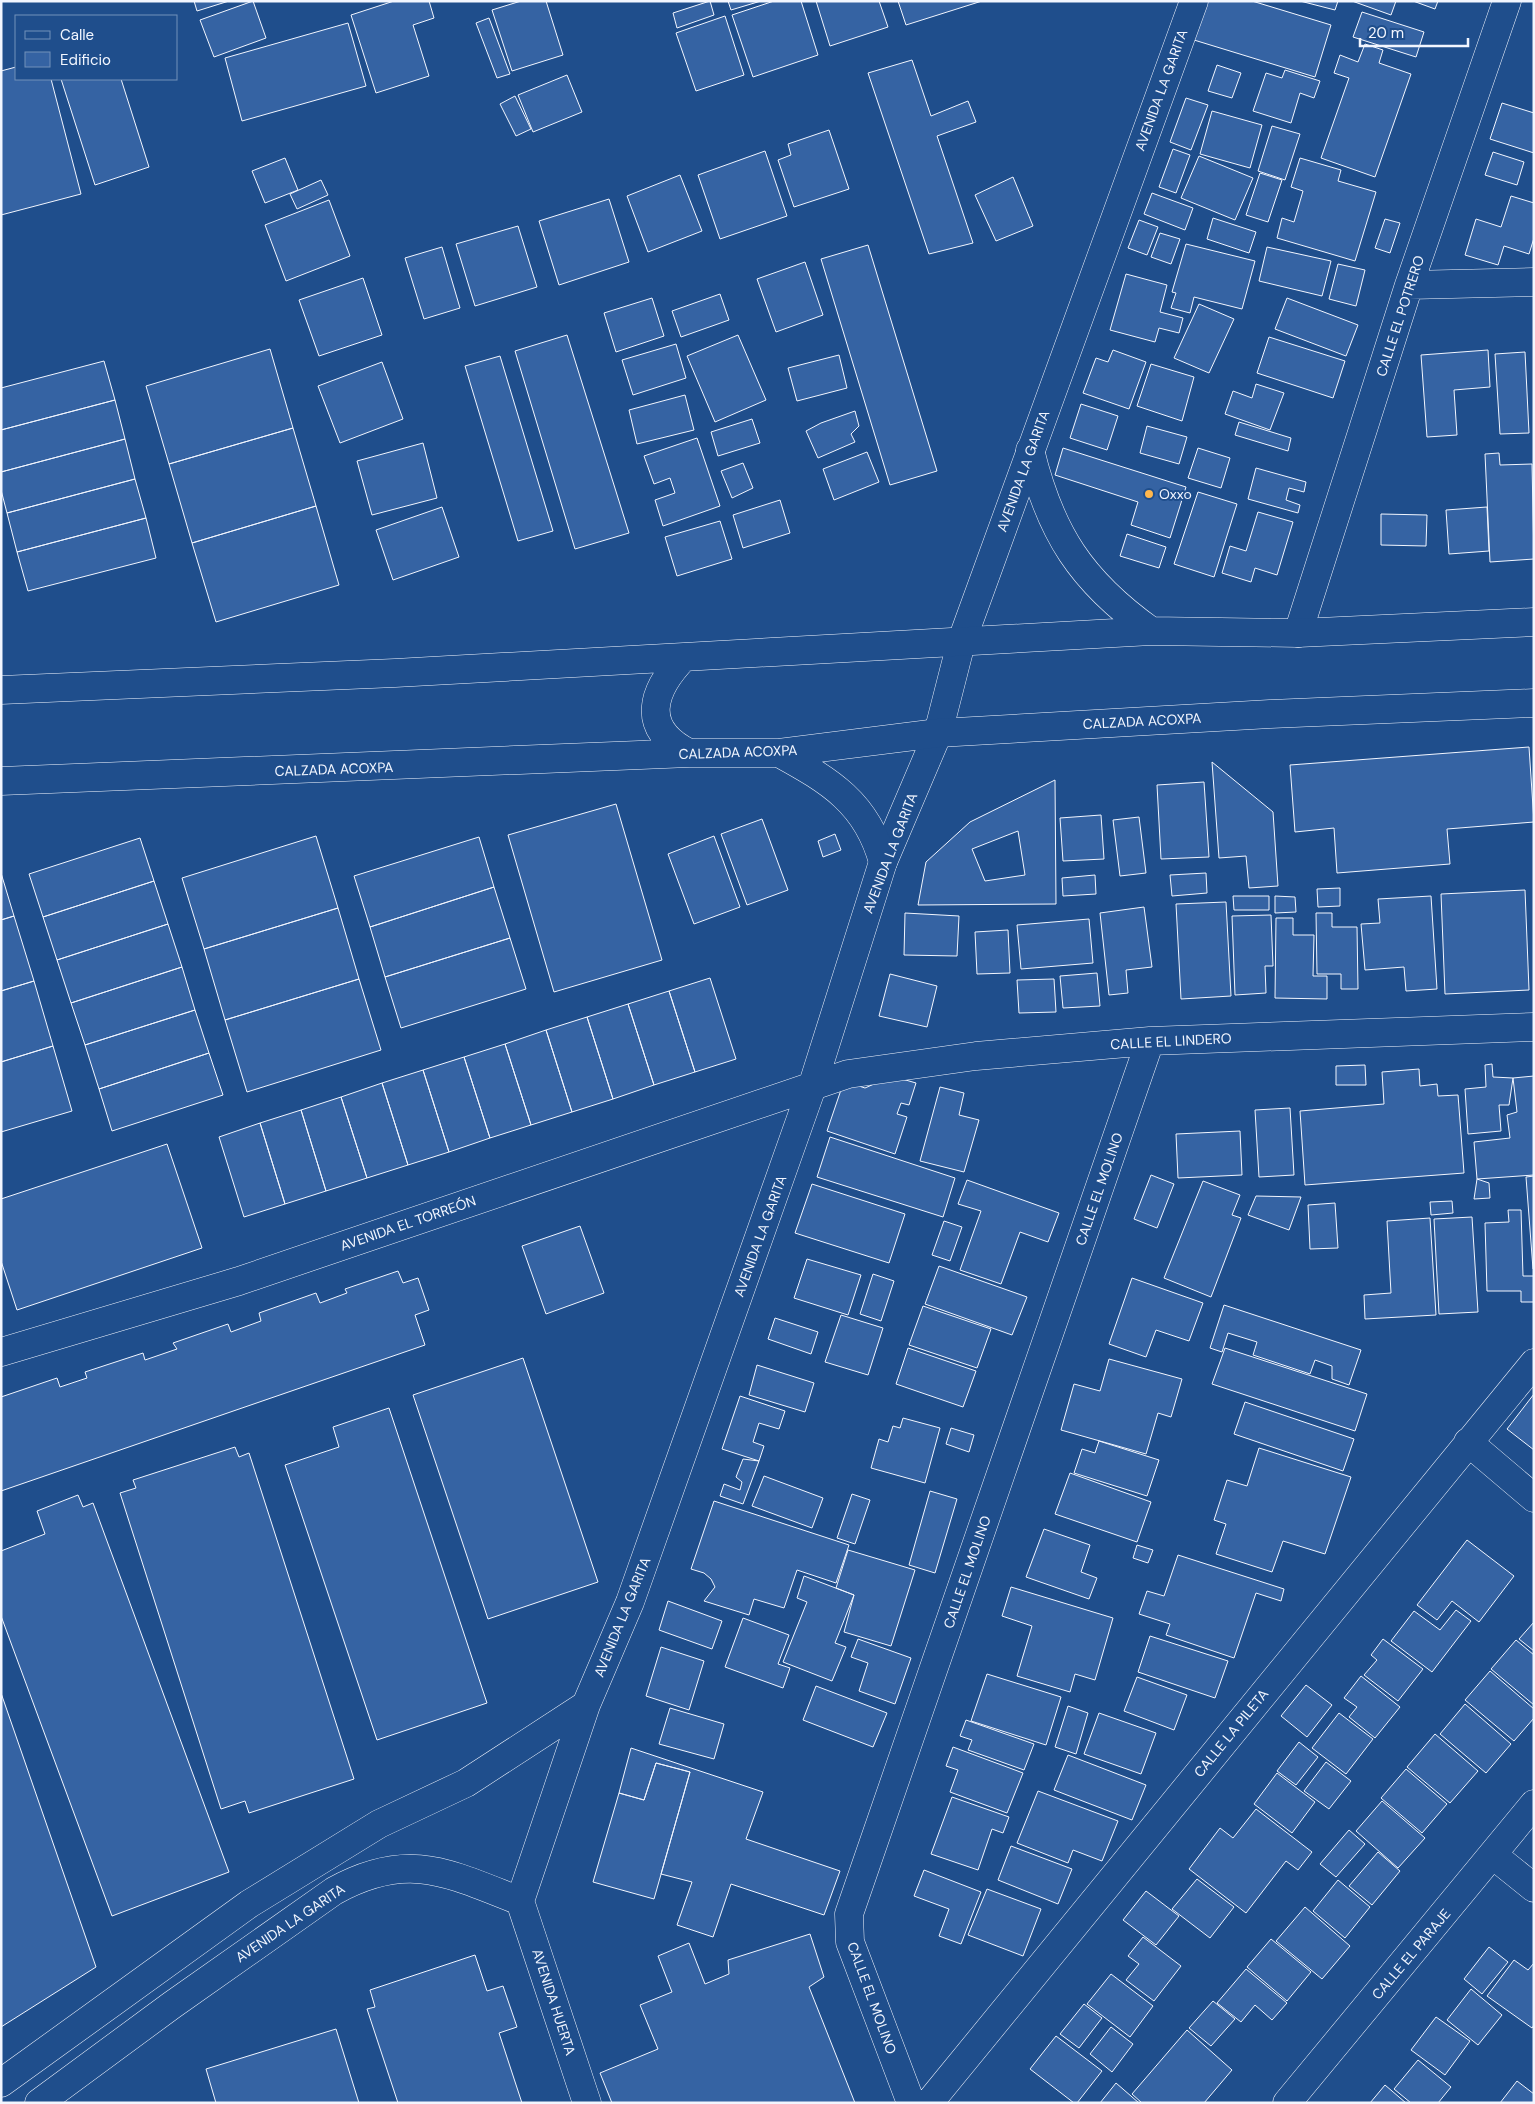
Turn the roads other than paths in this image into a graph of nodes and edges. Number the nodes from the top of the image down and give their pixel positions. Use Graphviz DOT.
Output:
graph roads {
  1 [pos="1194,1"];
  2 [pos="1507,1"];
  3 [pos="1534,282"];
  4 [pos="1409,284"];
  5 [pos="1030,450"];
  6 [pos="1534,622"];
  7 [pos="1151,631"];
  8 [pos="1298,633"];
  9 [pos="961,643"];
  10 [pos="684,657"];
  11 [pos="625,661"];
  12 [pos="1,690"];
  13 [pos="1534,703"];
  14 [pos="938,733"];
  15 [pos="689,753"];
  16 [pos="779,753"];
  17 [pos="634,756"];
  18 [pos="1,781"];
  19 [pos="883,862"];
  20 [pos="1534,1027"];
  21 [pos="1150,1041"];
  22 [pos="812,1088"];
  23 [pos="1,1352"];
  24 [pos="1534,1363"];
  25 [pos="1468,1442"];
  26 [pos="1534,1498"];
  27 [pos="586,1705"];
  28 [pos="1534,1804"];
  29 [pos="1493,1855"];
  30 [pos="1534,1888"];
  31 [pos="520,1901"];
  32 [pos="1,2083"];
  33 [pos="39,2103"];
  34 [pos="587,2103"];
  35 [pos="911,2103"];
  36 [pos="929,2103"];
  37 [pos="1287,2103"];
  1 -- 5 [label="street, AVENIDA LA GARITA"];
  2 -- 4 [label="street, CALLE EL POTRERO"];
  3 -- 4 [label="street"];
  4 -- 8 [label="street, CALLE EL POTRERO"];
  5 -- 7 [label="street"];
  5 -- 9 [label="street, AVENIDA LA GARITA"];
  6 -- 8 [label="street"];
  7 -- 8 [label="street"];
  7 -- 9 [label="street"];
  9 -- 10 [label="street"];
  9 -- 14 [label="street, AVENIDA LA GARITA"];
  10 -- 11 [label="street"];
  10 -- 15 [label="street"];
  11 -- 12 [label="street"];
  11 -- 17 [label="street"];
  13 -- 14 [label="street, CALZADA ACOXPA"];
  14 -- 16 [label="street, CALZADA ACOXPA"];
  14 -- 19 [label="street, AVENIDA LA GARITA"];
  15 -- 16 [label="street, CALZADA ACOXPA"];
  15 -- 17 [label="street, CALZADA ACOXPA"];
  16 -- 19 [label="street"];
  17 -- 18 [label="street, CALZADA ACOXPA"];
  19 -- 22 [label="street, AVENIDA LA GARITA"];
  20 -- 21 [label="street, CALLE EL LINDERO"];
  21 -- 22 [label="street, CALLE EL LINDERO"];
  21 -- 35 [label="street, CALLE EL MOLINO"];
  22 -- 23 [label="street, AVENIDA EL TORREÓN"];
  22 -- 27 [label="street, AVENIDA LA GARITA"];
  24 -- 25 [label="street, CALLE LA PILETA"];
  25 -- 26 [label="street"];
  25 -- 36 [label="street, CALLE LA PILETA"];
  27 -- 31 [label="street, AVENIDA LA GARITA"];
  27 -- 32 [label="street"];
  28 -- 29 [label="street, CALLE EL PARAJE"];
  29 -- 30 [label="street"];
  29 -- 37 [label="street, CALLE EL PARAJE"];
  31 -- 33 [label="street, AVENIDA LA GARITA"];
  31 -- 34 [label="street, AVENIDA HUERTA"];
}
